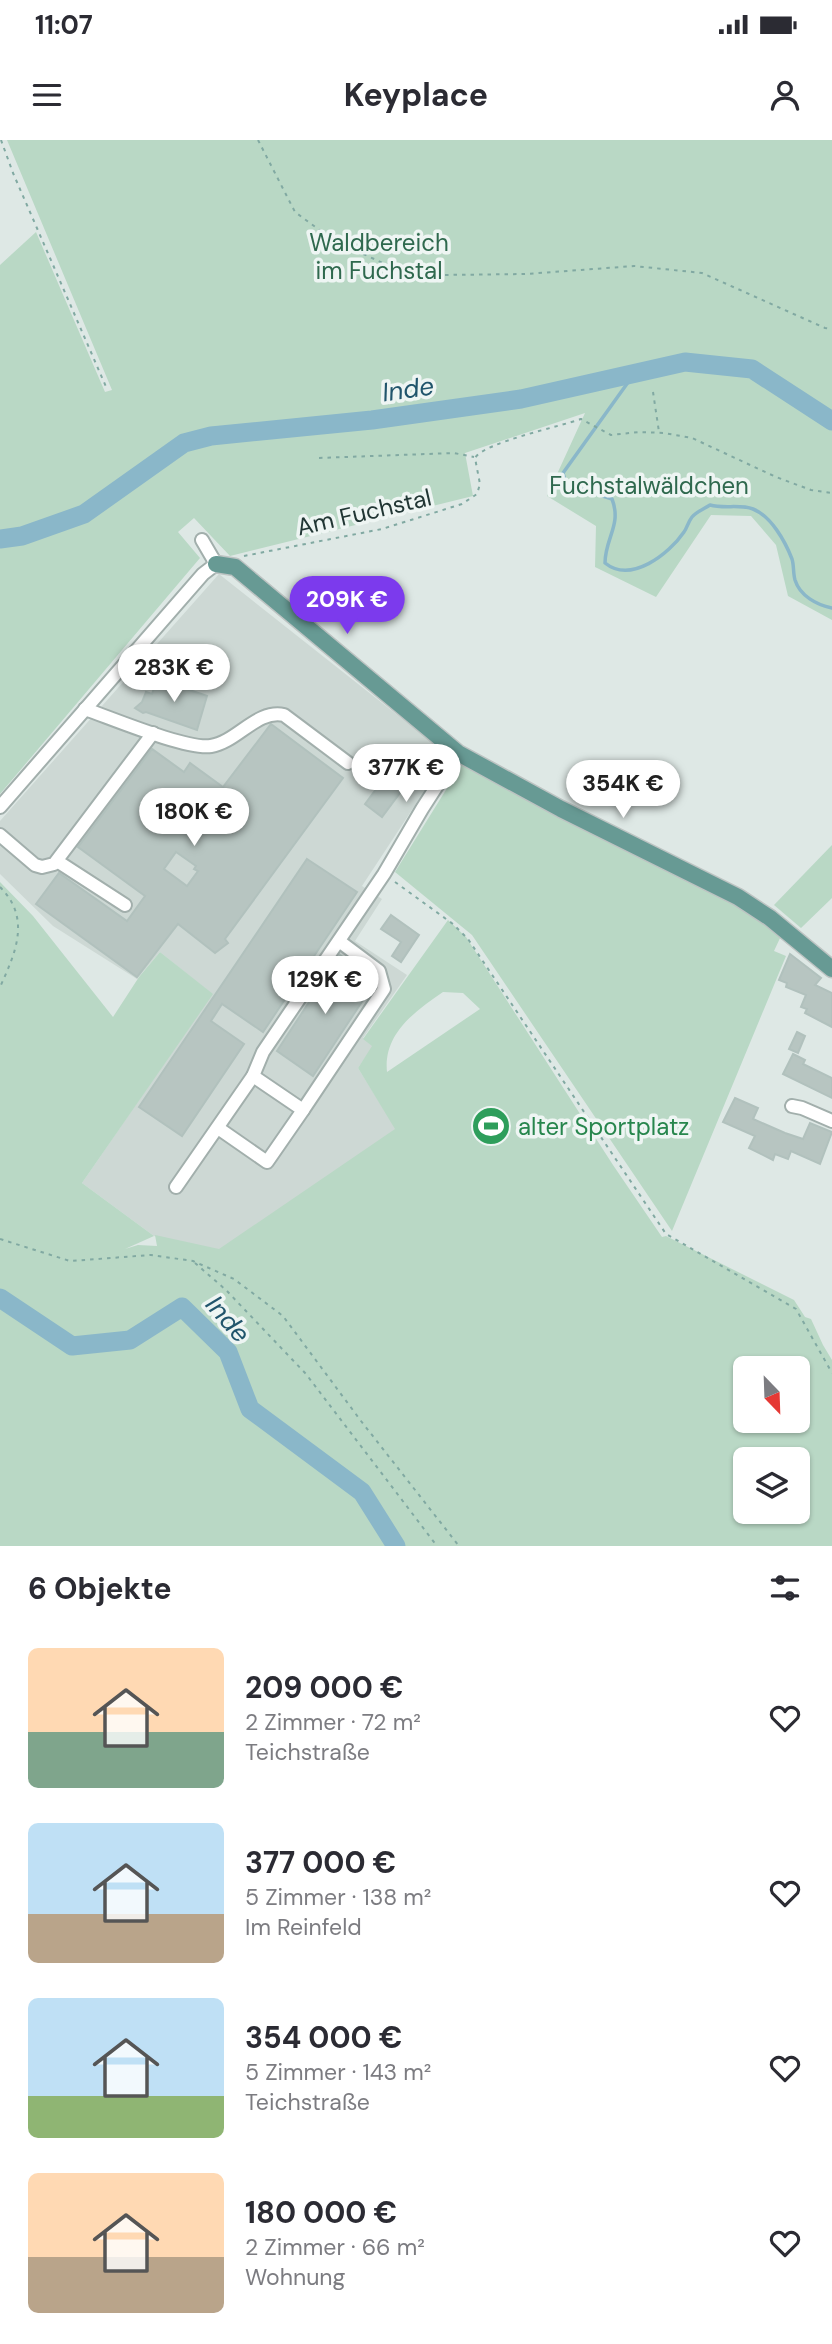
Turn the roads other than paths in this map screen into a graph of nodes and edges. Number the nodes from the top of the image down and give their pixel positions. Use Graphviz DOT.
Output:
graph roads {
  1 [pos="202,541"];
  2 [pos="216,564"];
  3 [pos="85,709"];
  4 [pos="153,733"];
  5 [pos="458,752"];
  6 [pos="348,762"];
  7 [pos="0,807"];
  8 [pos="0,835"];
  9 [pos="57,861"];
  10 [pos="125,905"];
  11 [pos="339,941"];
  12 [pos="832,969"];
  13 [pos="253,1076"];
  14 [pos="792,1106"];
  15 [pos="303,1110"];
  16 [pos="832,1121"];
  17 [pos="218,1128"];
  18 [pos="176,1187"];
  1 -- 2 [label="street"];
  2 -- 3 [label="street"];
  2 -- 5 [label="main road"];
  3 -- 4 [label="street"];
  3 -- 7 [label="street"];
  4 -- 6 [label="street"];
  4 -- 9 [label="street"];
  5 -- 11 [label="street"];
  5 -- 12 [label="main road"];
  8 -- 9 [label="street"];
  9 -- 10 [label="street"];
  11 -- 13 [label="street"];
  11 -- 15 [label="street"];
  13 -- 15 [label="street"];
  13 -- 17 [label="street"];
  14 -- 16 [label="street"];
  15 -- 17 [label="street"];
  17 -- 18 [label="street"];
}
